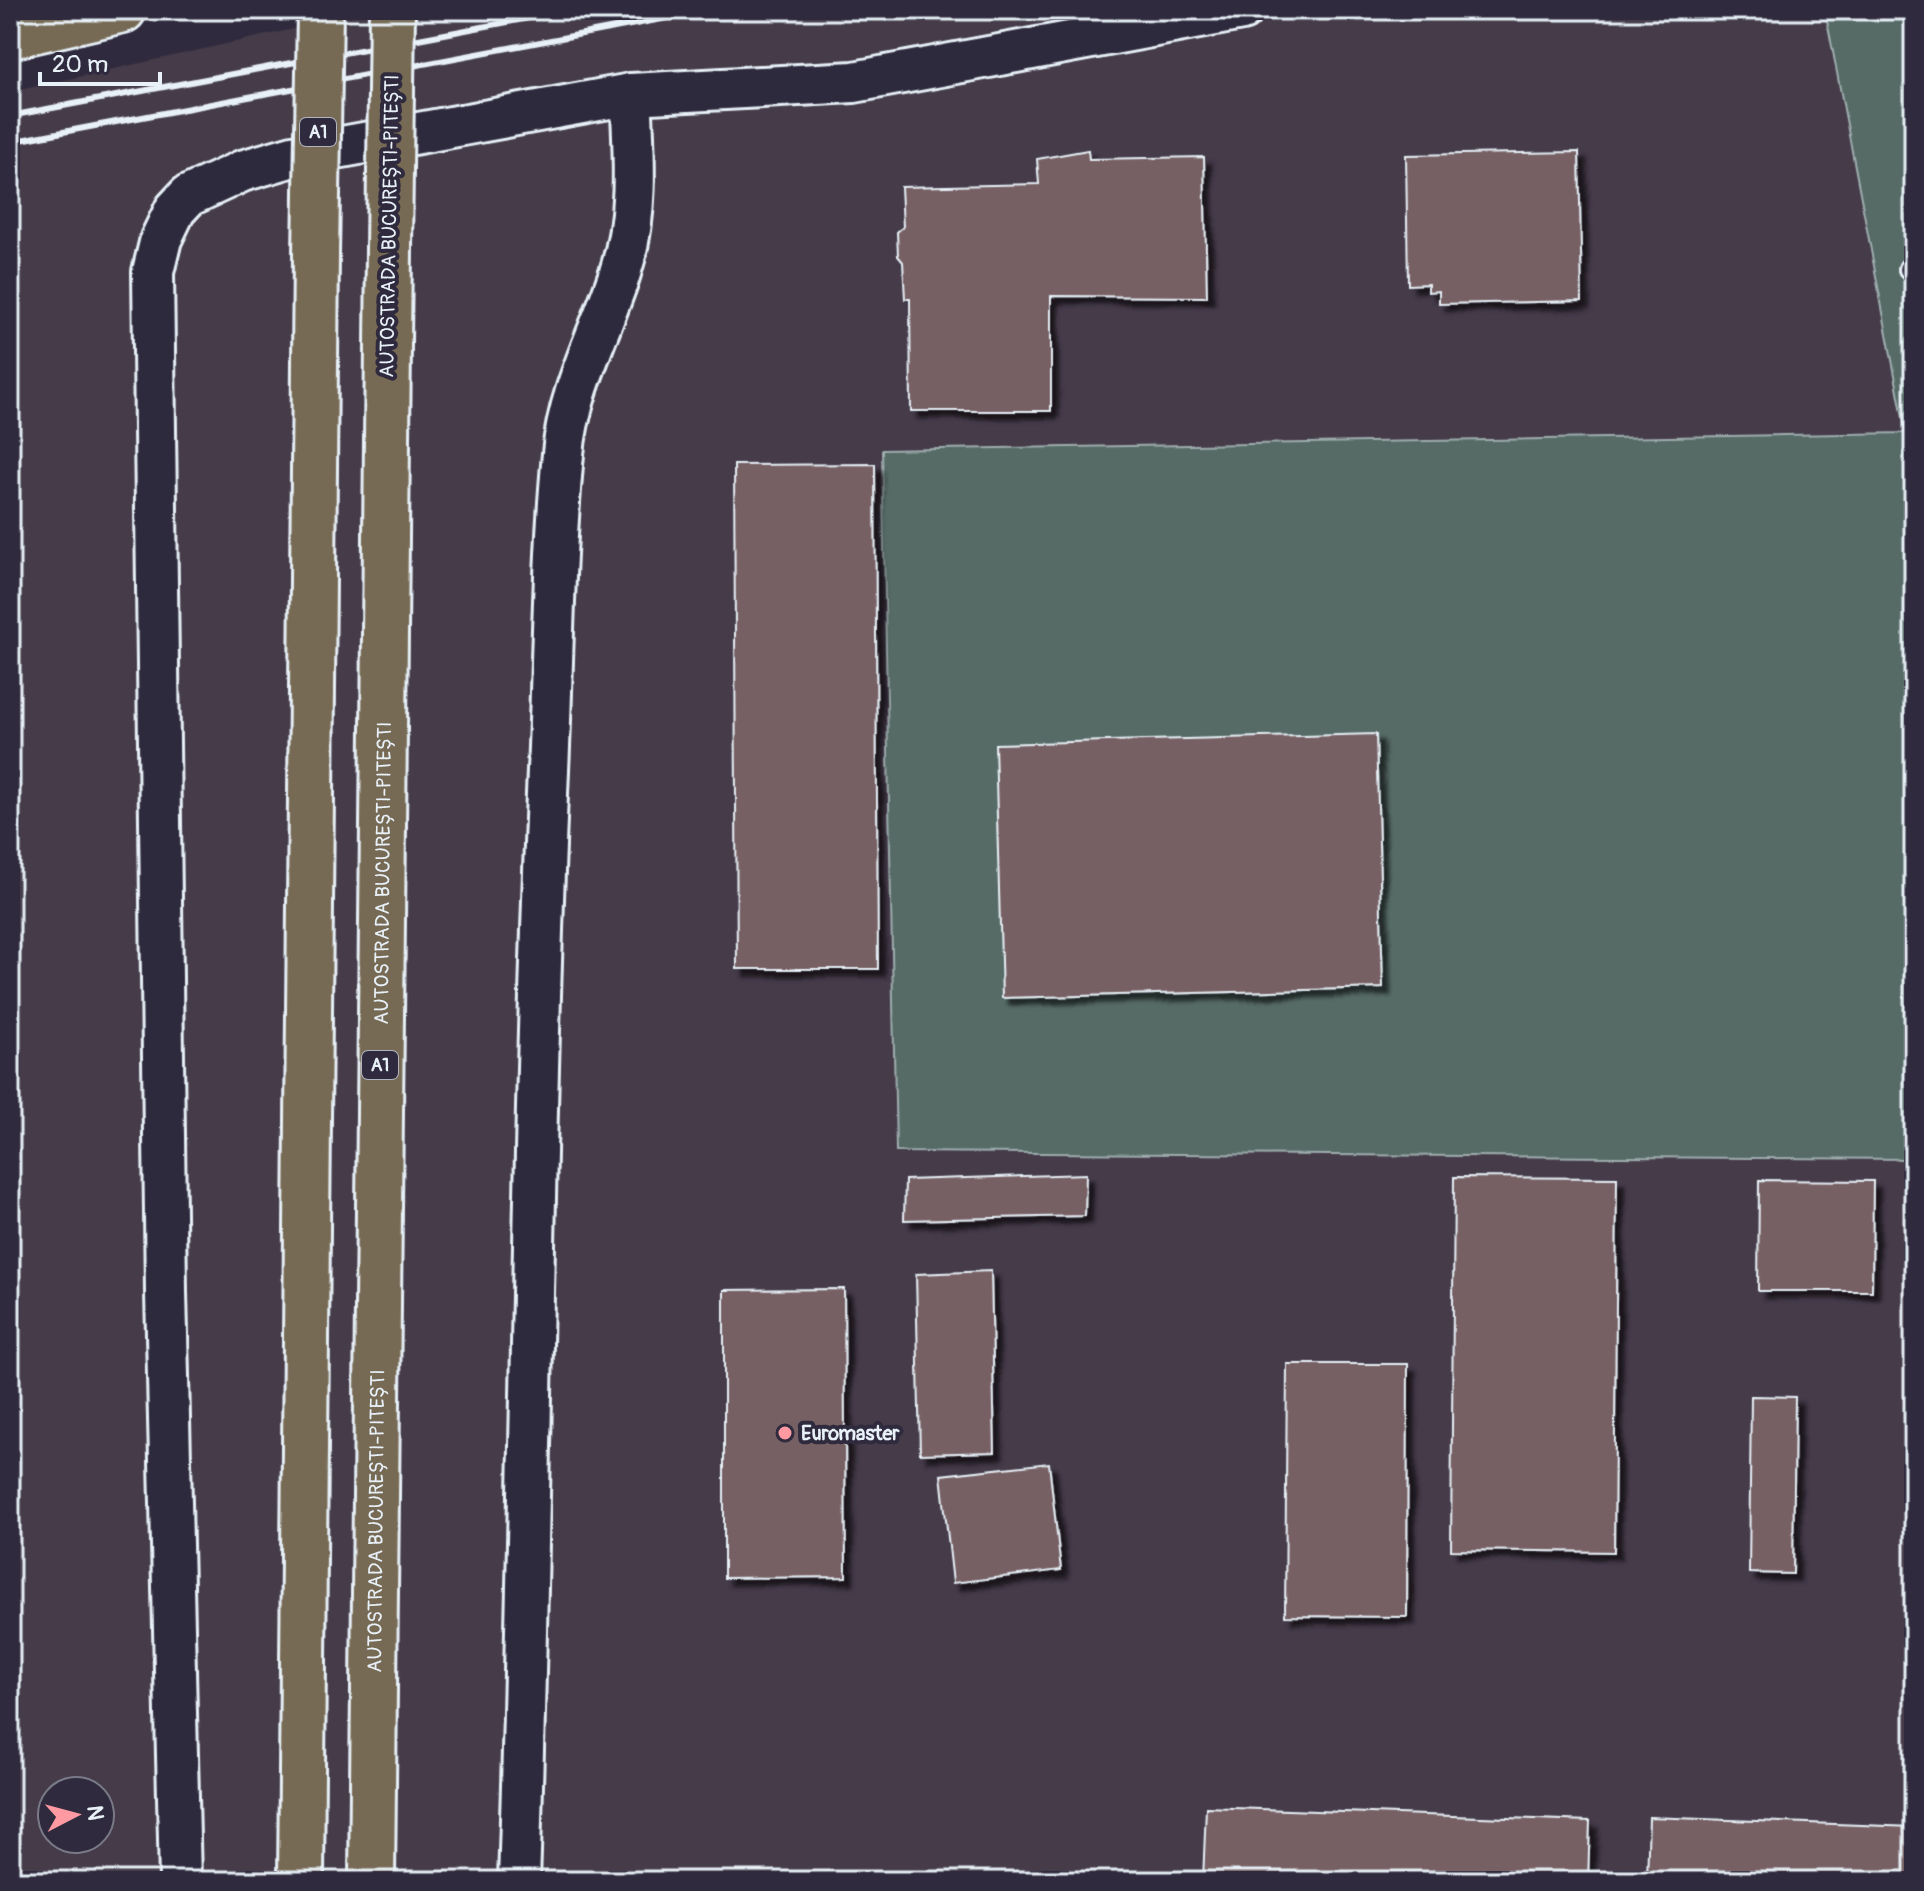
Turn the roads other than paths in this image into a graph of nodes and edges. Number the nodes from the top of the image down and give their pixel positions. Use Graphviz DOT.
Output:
graph roads {
  1 [pos="123,10"];
  2 [pos="320,10"];
  3 [pos="392,10"];
  4 [pos="1242,10"];
  5 [pos="10,36"];
  6 [pos="631,94"];
  7 [pos="180,1881"];
  8 [pos="301,1881"];
  9 [pos="372,1881"];
  10 [pos="519,1881"];
  1 -- 5 [label="main road"];
  2 -- 8 [label="main road, A1, bridge"];
  3 -- 9 [label="main road, AUTOSTRADA BUCUREȘTI-PITEȘTI / A1, bridge"];
  4 -- 6 [label="street"];
  6 -- 7 [label="street"];
  6 -- 10 [label="street"];
}
